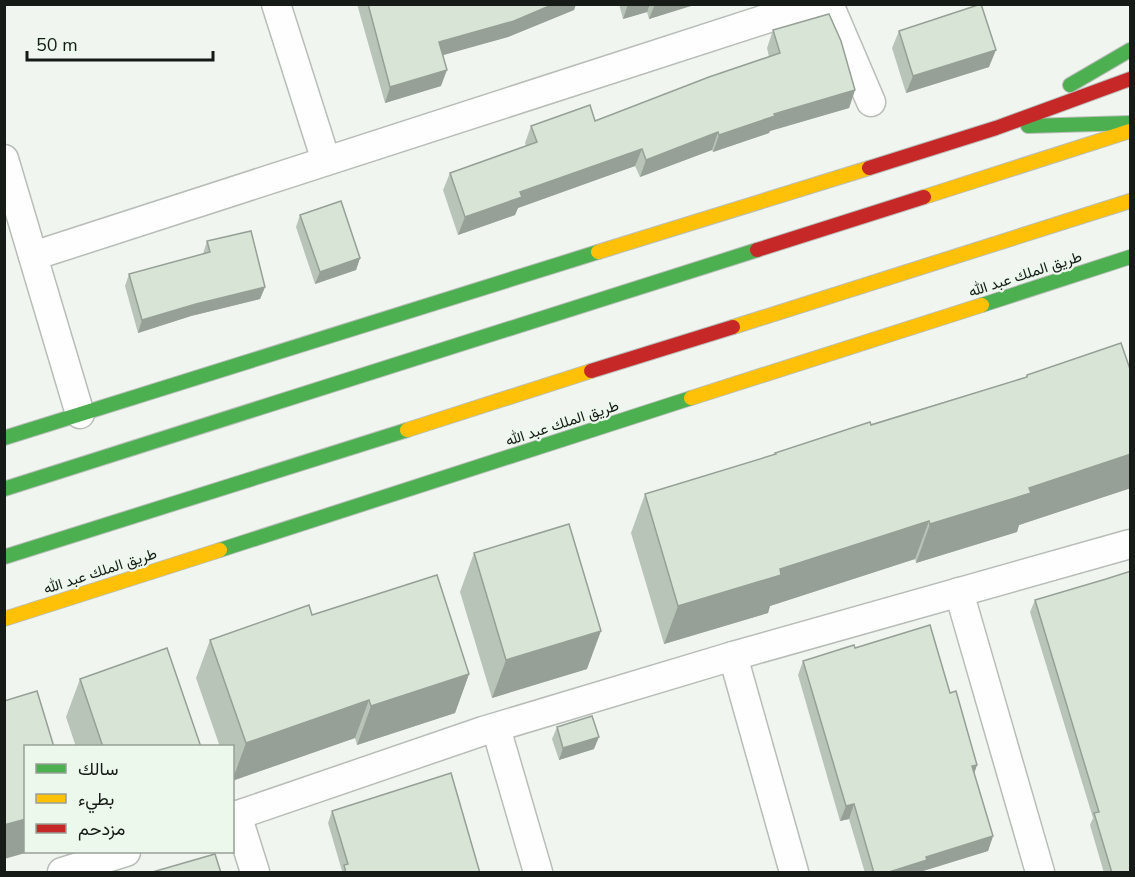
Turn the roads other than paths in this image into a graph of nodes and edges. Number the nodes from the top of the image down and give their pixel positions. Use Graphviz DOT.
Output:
graph roads {
  1 [pos="276,4"];
  2 [pos="812,4"];
  3 [pos="829,4"];
  4 [pos="1131,50"];
  5 [pos="1131,79"];
  6 [pos="871,102"];
  7 [pos="1131,123"];
  8 [pos="996,128"];
  9 [pos="1131,131"];
  10 [pos="4,159"];
  11 [pos="326,161"];
  12 [pos="1131,201"];
  13 [pos="1112,248"];
  14 [pos="33,256"];
  15 [pos="1131,257"];
  16 [pos="1067,278"];
  17 [pos="1099,280"];
  18 [pos="80,414"];
  19 [pos="4,438"];
  20 [pos="4,489"];
  21 [pos="1131,544"];
  22 [pos="4,558"];
  23 [pos="959,592"];
  24 [pos="4,619"];
  25 [pos="733,656"];
  26 [pos="496,728"];
  27 [pos="235,816"];
  28 [pos="123,853"];
  29 [pos="62,873"];
  30 [pos="255,873"];
  31 [pos="538,873"];
  32 [pos="794,873"];
  33 [pos="1040,873"];
  1 -- 11 [label="street"];
  2 -- 11 [label="street"];
  3 -- 6 [label="street"];
  4 -- 8 [label="main road"];
  5 -- 8 [label="main road"];
  7 -- 8 [label="main road"];
  8 -- 18 [label="main road"];
  9 -- 20 [label="main road"];
  10 -- 14 [label="street"];
  11 -- 14 [label="street"];
  12 -- 22 [label="main road"];
  13 -- 16 [label="main road"];
  14 -- 18 [label="street"];
  15 -- 16 [label="main road, طريق الملك عبد الله"];
  16 -- 17 [label="main road"];
  16 -- 24 [label="main road, طريق الملك عبد الله"];
  18 -- 19 [label="main road"];
  21 -- 23 [label="street"];
  23 -- 25 [label="street"];
  23 -- 33 [label="street"];
  25 -- 26 [label="street"];
  25 -- 32 [label="street"];
  26 -- 27 [label="street"];
  26 -- 31 [label="street"];
  27 -- 30 [label="street"];
  28 -- 29 [label="street"];
}
